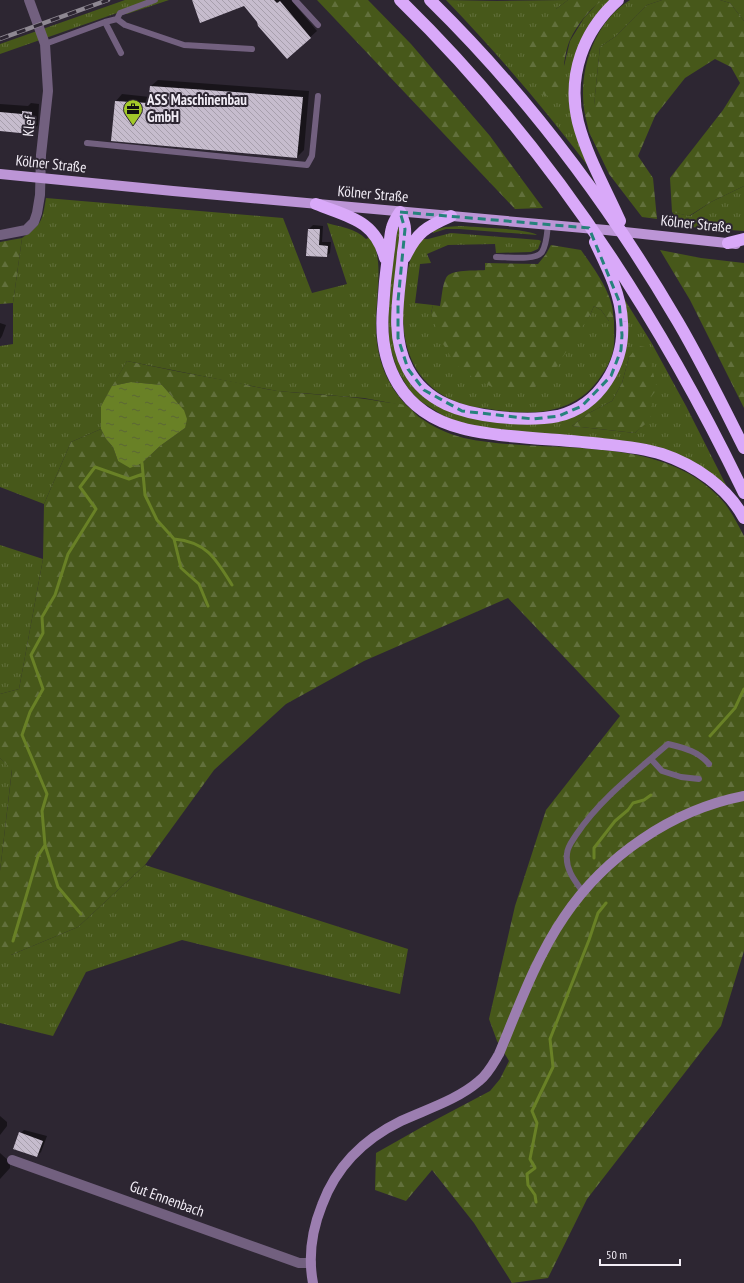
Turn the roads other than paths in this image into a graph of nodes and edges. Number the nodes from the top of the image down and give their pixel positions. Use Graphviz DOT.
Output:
graph roads {
  1 [pos="30,0"];
  2 [pos="155,0"];
  3 [pos="295,0"];
  4 [pos="400,0"];
  5 [pos="430,0"];
  6 [pos="618,0"];
  7 [pos="117,19"];
  8 [pos="105,22"];
  9 [pos="318,25"];
  10 [pos="45,44"];
  11 [pos="252,49"];
  12 [pos="122,53"];
  13 [pos="318,96"];
  14 [pos="86,144"];
  15 [pos="0,174"];
  16 [pos="41,178"];
  17 [pos="316,204"];
  18 [pos="400,212"];
  19 [pos="451,216"];
  20 [pos="614,216"];
  21 [pos="548,224"];
  22 [pos="0,235"];
  23 [pos="744,239"];
  24 [pos="728,243"];
  25 [pos="744,244"];
  26 [pos="602,249"];
  27 [pos="496,257"];
  28 [pos="403,262"];
  29 [pos="387,263"];
  30 [pos="744,448"];
  31 [pos="744,493"];
  32 [pos="744,518"];
  33 [pos="651,759"];
  34 [pos="709,764"];
  35 [pos="699,778"];
  36 [pos="744,796"];
  37 [pos="583,892"];
  38 [pos="12,1160"];
  39 [pos="311,1263"];
  40 [pos="313,1283"];
  1 -- 10 [label="street, Klef"];
  2 -- 7 [label="lane"];
  3 -- 9 [label="lane"];
  4 -- 26 [label="highway"];
  5 -- 20 [label="highway"];
  6 -- 20 [label="highway"];
  7 -- 8 [label="lane"];
  7 -- 11 [label="lane"];
  8 -- 10 [label="lane"];
  8 -- 12 [label="lane"];
  10 -- 16 [label="street, Klef"];
  13 -- 14 [label="lane"];
  15 -- 16 [label="main road, Kölner Straße"];
  16 -- 17 [label="main road, Kölner Straße"];
  16 -- 22 [label="street, Klef"];
  17 -- 18 [label="main road, Kölner Straße"];
  17 -- 29 [label="highway"];
  18 -- 19 [label="main road, Kölner Straße"];
  18 -- 28 [label="highway"];
  18 -- 29 [label="highway"];
  19 -- 21 [label="main road, Kölner Straße"];
  19 -- 28 [label="highway"];
  20 -- 30 [label="highway"];
  21 -- 24 [label="main road, Kölner Straße"];
  21 -- 27 [label="lane"];
  23 -- 24 [label="highway"];
  24 -- 25 [label="main road, Kölner Straße"];
  26 -- 28 [label="highway"];
  26 -- 31 [label="highway"];
  29 -- 32 [label="highway"];
  33 -- 34 [label="lane"];
  33 -- 35 [label="lane"];
  33 -- 37 [label="lane"];
  36 -- 37 [label="street"];
  37 -- 39 [label="street"];
  38 -- 39 [label="street, Gut Ennenbach"];
  39 -- 40 [label="street"];
}
